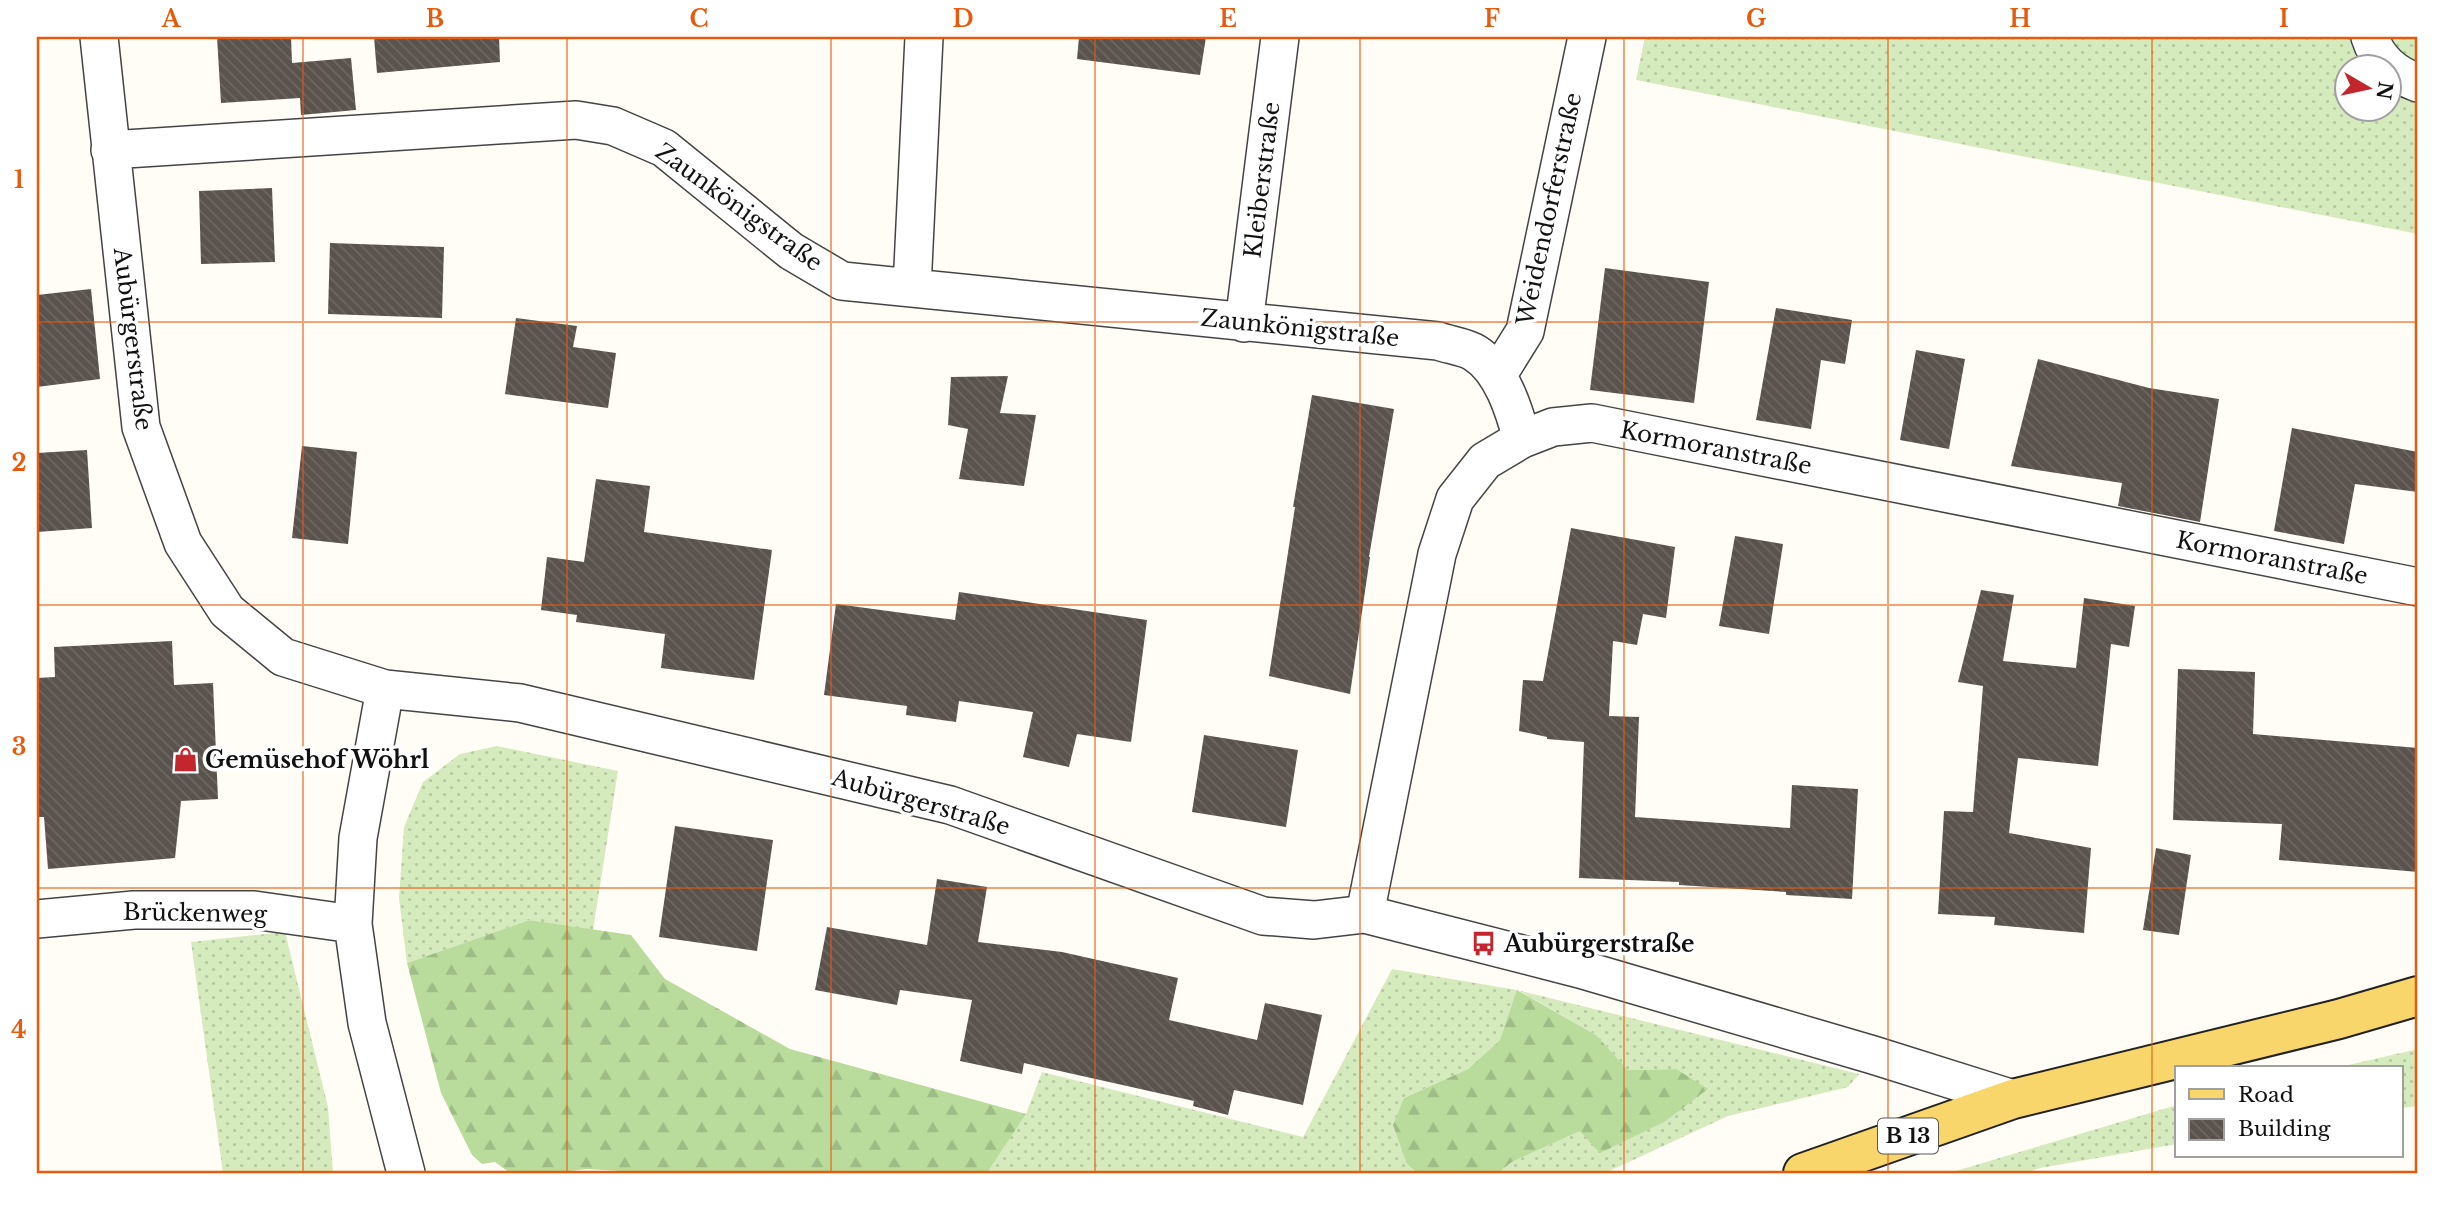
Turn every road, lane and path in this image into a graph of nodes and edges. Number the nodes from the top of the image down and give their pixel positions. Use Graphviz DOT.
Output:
graph roads {
  1 [pos="99,37"];
  2 [pos="924,37"];
  3 [pos="1280,37"];
  4 [pos="1587,37"];
  5 [pos="2370,37"];
  6 [pos="2418,83"];
  7 [pos="110,150"];
  8 [pos="912,288"];
  9 [pos="1244,323"];
  10 [pos="1497,376"];
  11 [pos="1522,439"];
  12 [pos="2418,587"];
  13 [pos="385,689"];
  14 [pos="1365,914"];
  15 [pos="37,919"];
  16 [pos="352,924"];
  17 [pos="2418,996"];
  18 [pos="2013,1099"];
  19 [pos="406,1173"];
  20 [pos="1803,1173"];
  1 -- 7 [label="street, Aubürgerstraße"];
  2 -- 8 [label="street"];
  3 -- 9 [label="street, Kleiberstraße"];
  4 -- 10 [label="street, Weidendorferstraße"];
  5 -- 6 [label="street"];
  7 -- 8 [label="street, Zaunkönigstraße"];
  7 -- 13 [label="street, Aubürgerstraße"];
  8 -- 9 [label="street, Zaunkönigstraße"];
  9 -- 10 [label="street, Zaunkönigstraße"];
  10 -- 11 [label="street, Zaunkönigstraße"];
  11 -- 12 [label="street, Kormoranstraße"];
  11 -- 14 [label="street, Kormoranstraße"];
  13 -- 14 [label="street, Aubürgerstraße"];
  13 -- 16 [label="street"];
  14 -- 18 [label="street, Aubürgerstraße"];
  15 -- 16 [label="street, Brückenweg"];
  16 -- 19 [label="street"];
  17 -- 18 [label="main road, B 13"];
  18 -- 20 [label="main road, B 13"];
}
